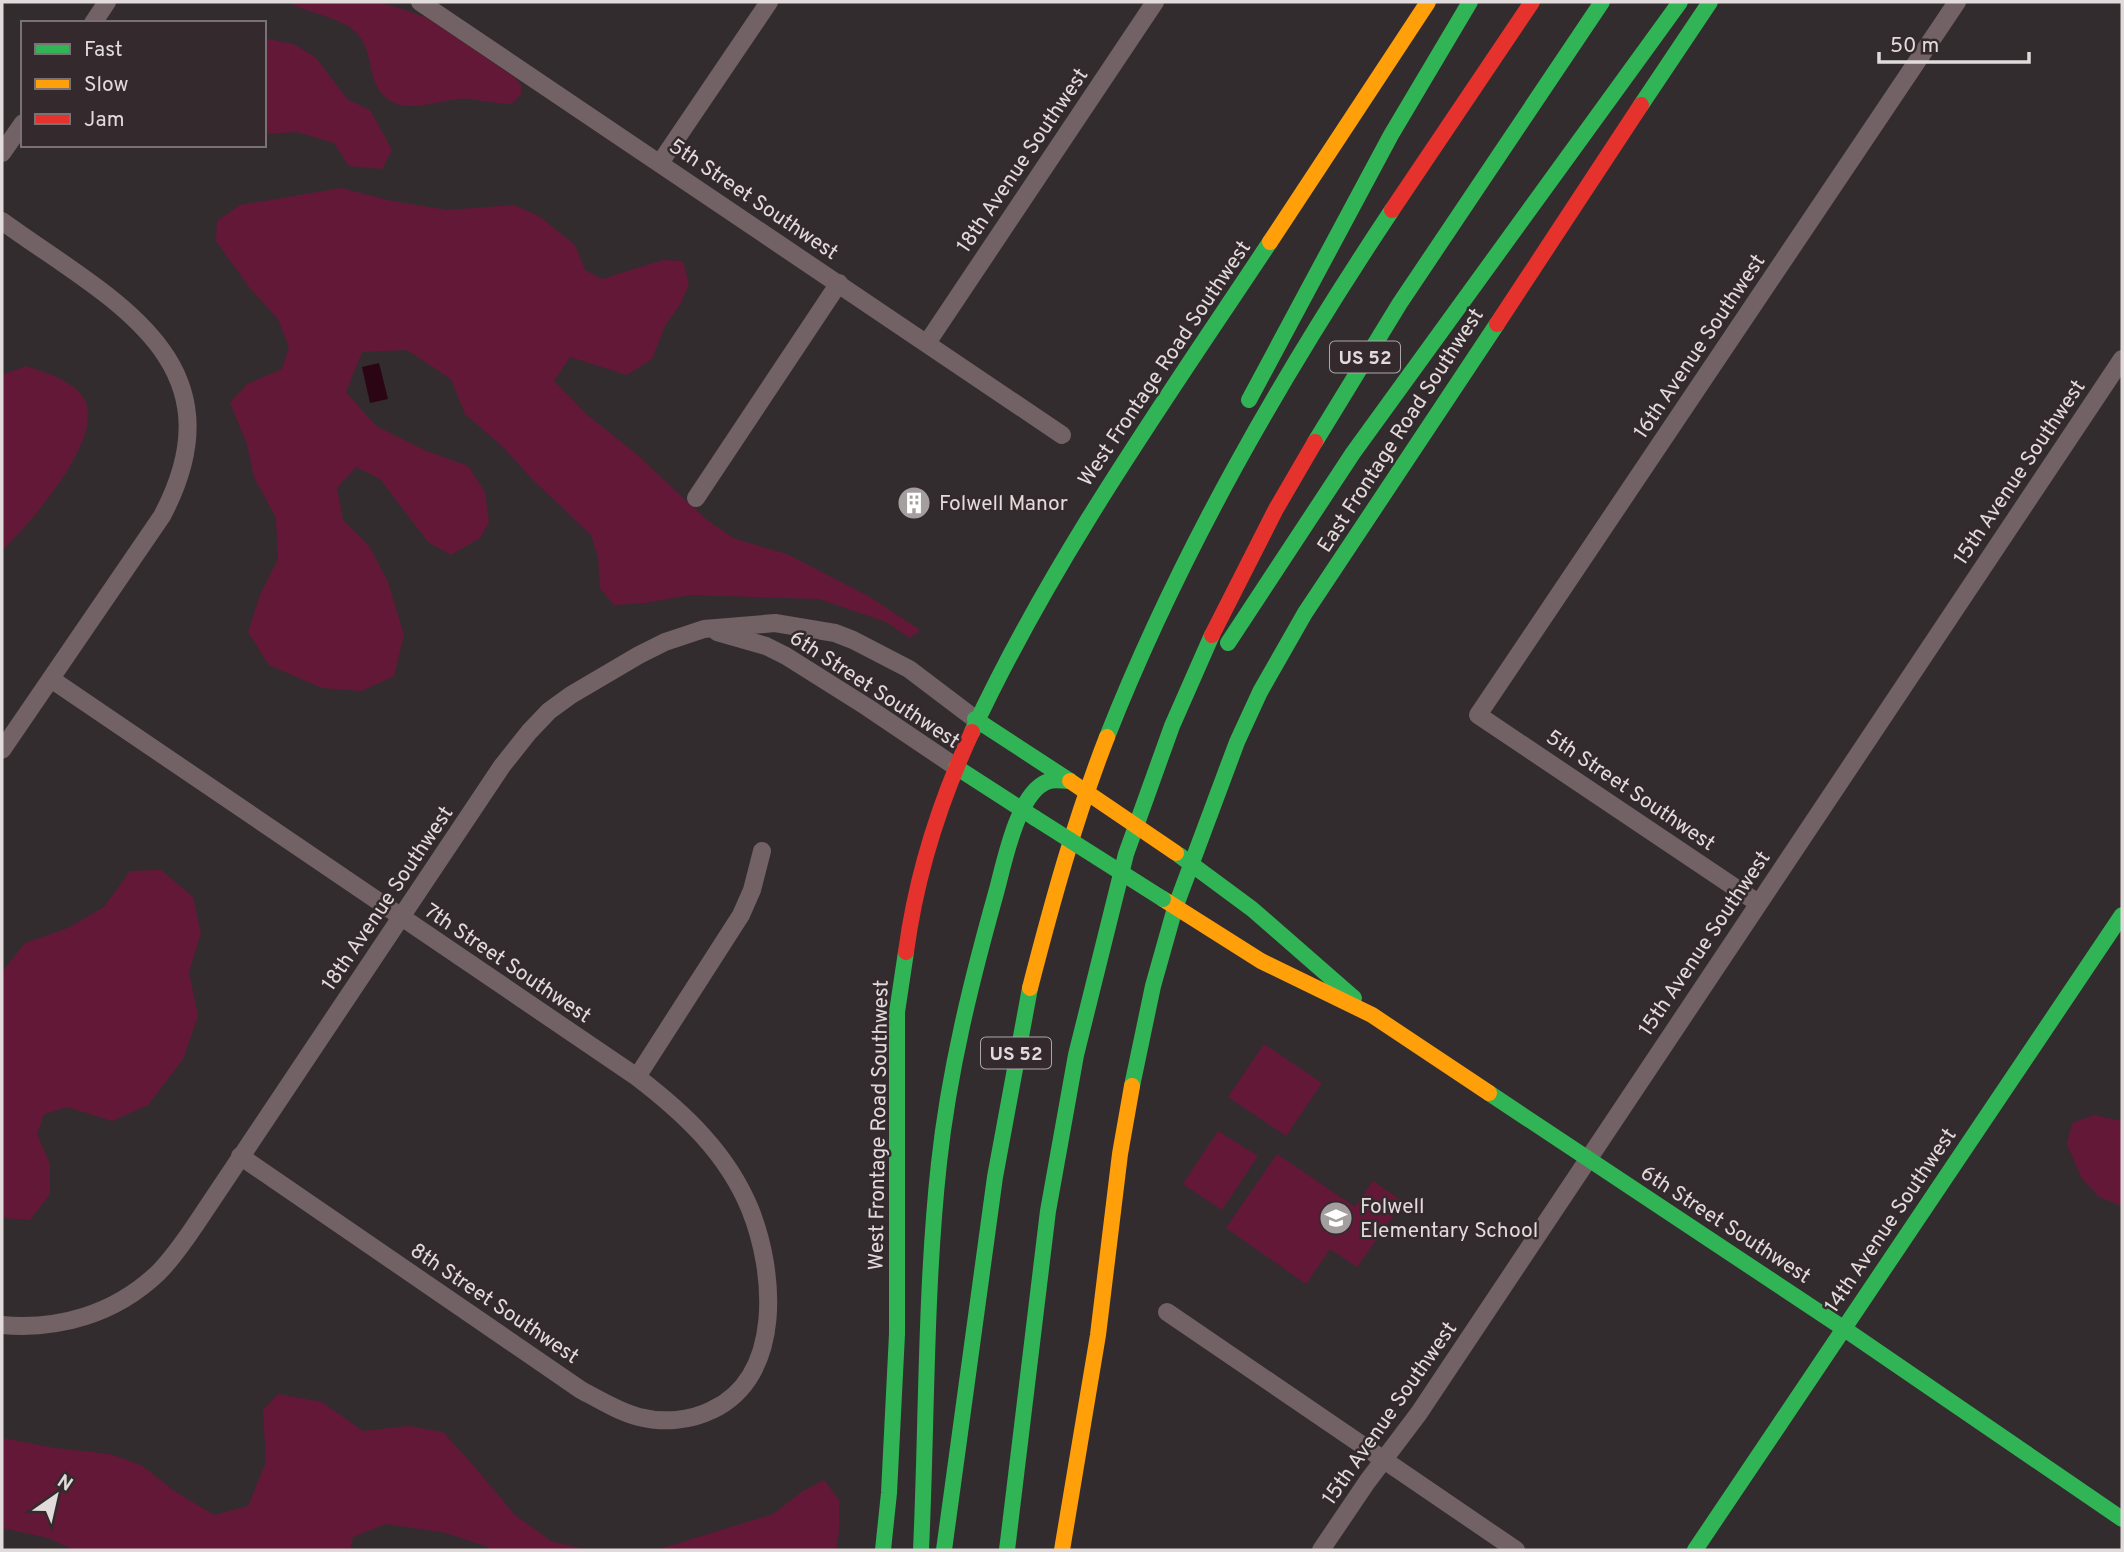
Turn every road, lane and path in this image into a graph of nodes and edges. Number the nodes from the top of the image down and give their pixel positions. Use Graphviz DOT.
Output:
graph roads {
  1 [pos="107,2"];
  2 [pos="420,2"];
  3 [pos="769,2"];
  4 [pos="1155,2"];
  5 [pos="1428,2"];
  6 [pos="1470,2"];
  7 [pos="1532,2"];
  8 [pos="1602,2"];
  9 [pos="1681,2"];
  10 [pos="1710,2"];
  11 [pos="1957,2"];
  12 [pos="94,21"];
  13 [pos="21,126"];
  14 [pos="2,153"];
  15 [pos="660,163"];
  16 [pos="2,221"];
  17 [pos="839,284"];
  18 [pos="927,343"];
  19 [pos="2122,359"];
  20 [pos="1239,418"];
  21 [pos="1062,435"];
  22 [pos="1216,468"];
  23 [pos="696,498"];
  24 [pos="1175,579"];
  25 [pos="704,629"];
  26 [pos="51,679"];
  27 [pos="1478,715"];
  28 [pos="975,719"];
  29 [pos="1168,736"];
  30 [pos="2,750"];
  31 [pos="956,768"];
  32 [pos="1070,781"];
  33 [pos="1029,814"];
  34 [pos="762,851"];
  35 [pos="1191,864"];
  36 [pos="1758,903"];
  37 [pos="1168,904"];
  38 [pos="2122,915"];
  39 [pos="401,919"];
  40 [pos="1372,1015"];
  41 [pos="637,1077"];
  42 [pos="240,1156"];
  43 [pos="1589,1160"];
  44 [pos="1167,1312"];
  45 [pos="2,1325"];
  46 [pos="1843,1328"];
  47 [pos="739,1392"];
  48 [pos="1384,1460"];
  49 [pos="2122,1518"];
  50 [pos="883,1550"];
  51 [pos="921,1550"];
  52 [pos="944,1550"];
  53 [pos="1007,1550"];
  54 [pos="1062,1550"];
  55 [pos="1321,1550"];
  56 [pos="1517,1550"];
  57 [pos="1695,1550"];
  1 -- 12 [label="street"];
  2 -- 15 [label="street, 5th Street Southwest"];
  3 -- 15 [label="street"];
  4 -- 18 [label="street, 18th Avenue Southwest"];
  5 -- 28 [label="main road, West Frontage Road Southwest"];
  6 -- 20 [label="main road"];
  7 -- 24 [label="main road, US 52"];
  8 -- 29 [label="main road, US 52"];
  9 -- 29 [label="main road"];
  10 -- 35 [label="main road, East Frontage Road Southwest"];
  11 -- 27 [label="street, 16th Avenue Southwest"];
  13 -- 14 [label="street"];
  15 -- 17 [label="street, 5th Street Southwest"];
  16 -- 26 [label="street"];
  17 -- 18 [label="street, 5th Street Southwest"];
  17 -- 23 [label="street"];
  18 -- 21 [label="street, 5th Street Southwest"];
  19 -- 36 [label="street, 15th Avenue Southwest"];
  22 -- 24 [label="main road"];
  24 -- 52 [label="main road, US 52"];
  25 -- 28 [label="street, 6th Street Southwest"];
  25 -- 31 [label="street, 6th Street Southwest"];
  25 -- 39 [label="street, 18th Avenue Southwest"];
  26 -- 30 [label="street"];
  26 -- 39 [label="street, 7th Street Southwest"];
  27 -- 36 [label="street, 5th Street Southwest"];
  28 -- 31 [label="main road, West Frontage Road Southwest"];
  28 -- 32 [label="main road, 6th Street Southwest"];
  29 -- 53 [label="main road, US 52"];
  31 -- 33 [label="main road, 6th Street Southwest"];
  31 -- 50 [label="main road, West Frontage Road Southwest"];
  32 -- 33 [label="main road"];
  32 -- 35 [label="main road, 6th Street Southwest, bridge"];
  33 -- 37 [label="main road, 6th Street Southwest, bridge"];
  33 -- 51 [label="main road"];
  34 -- 41 [label="street"];
  35 -- 37 [label="main road, East Frontage Road Southwest"];
  35 -- 40 [label="main road, 6th Street Southwest"];
  36 -- 43 [label="street, 15th Avenue Southwest"];
  37 -- 40 [label="main road, 6th Street Southwest"];
  37 -- 54 [label="main road, East Frontage Road Southwest"];
  38 -- 46 [label="main road, 14th Avenue Southwest"];
  39 -- 41 [label="street, 7th Street Southwest"];
  39 -- 42 [label="street, 18th Avenue Southwest"];
  40 -- 43 [label="main road, 6th Street Southwest"];
  41 -- 47 [label="street, 7th Street Southwest"];
  42 -- 45 [label="street, 18th Avenue Southwest"];
  42 -- 47 [label="street, 8th Street Southwest"];
  43 -- 46 [label="main road, 6th Street Southwest"];
  43 -- 48 [label="street, 15th Avenue Southwest"];
  44 -- 48 [label="street"];
  46 -- 49 [label="main road, 6th Street Southwest"];
  46 -- 57 [label="main road, 14th Avenue Southwest"];
  48 -- 55 [label="street, 15th Avenue Southwest"];
  48 -- 56 [label="street"];
}
